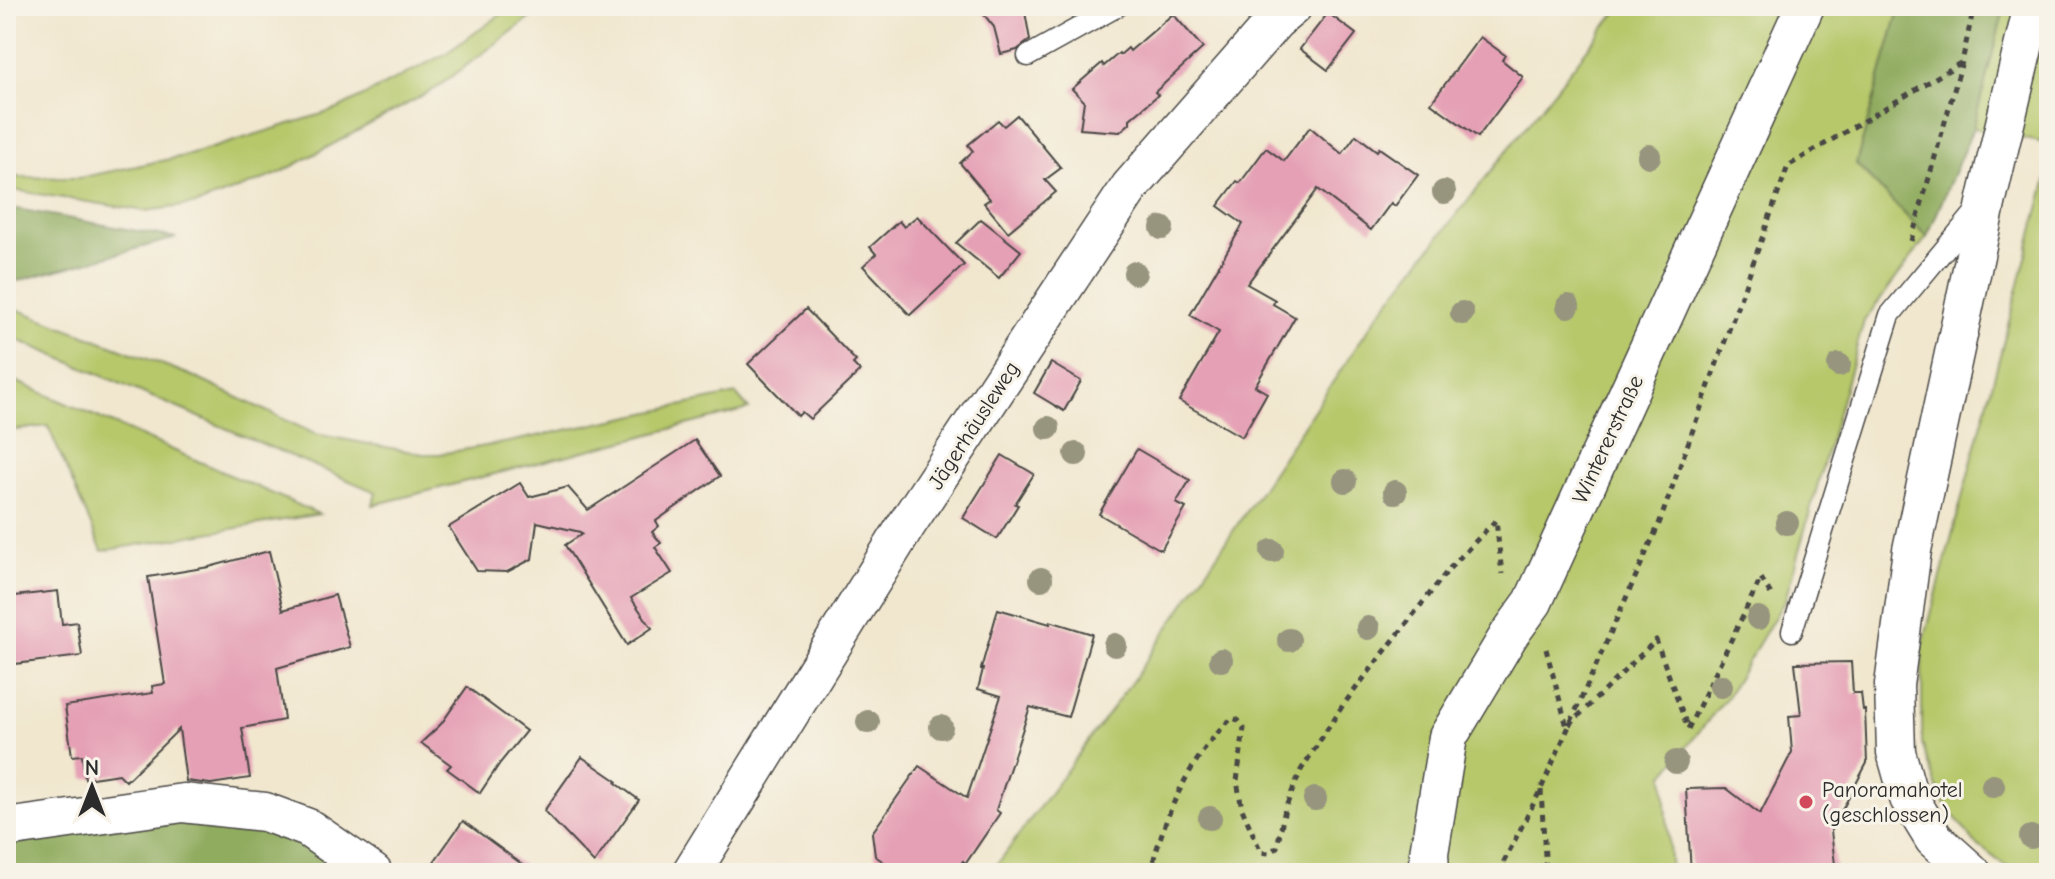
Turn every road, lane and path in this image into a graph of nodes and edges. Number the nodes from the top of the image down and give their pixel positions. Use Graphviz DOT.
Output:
graph roads {
  1 [pos="1118,6"];
  2 [pos="1805,6"];
  3 [pos="1974,6"];
  4 [pos="2033,6"];
  5 [pos="1278,11"];
  6 [pos="1028,56"];
  7 [pos="1962,62"];
  8 [pos="1987,199"];
  9 [pos="1907,255"];
  10 [pos="1503,578"];
  11 [pos="1533,602"];
  12 [pos="1792,631"];
  13 [pos="1567,727"];
  14 [pos="1541,789"];
  15 [pos="6,828"];
  16 [pos="373,873"];
  17 [pos="691,873"];
  18 [pos="1153,873"];
  19 [pos="1430,873"];
  20 [pos="1498,873"];
  21 [pos="1546,873"];
  22 [pos="1972,873"];
  1 -- 6 [label="lane"];
  2 -- 11 [label="street, Wintererstraße"];
  3 -- 7 [label="path"];
  4 -- 8 [label="street"];
  5 -- 17 [label="street, Jägerhäusleweg"];
  7 -- 9 [label="path"];
  7 -- 13 [label="path"];
  8 -- 12 [label="lane"];
  8 -- 22 [label="street"];
  10 -- 18 [label="path"];
  11 -- 13 [label="path"];
  11 -- 19 [label="street, Wintererstraße"];
  12 -- 13 [label="path"];
  13 -- 14 [label="path"];
  14 -- 20 [label="path"];
  14 -- 21 [label="path"];
  15 -- 16 [label="street"];
}
